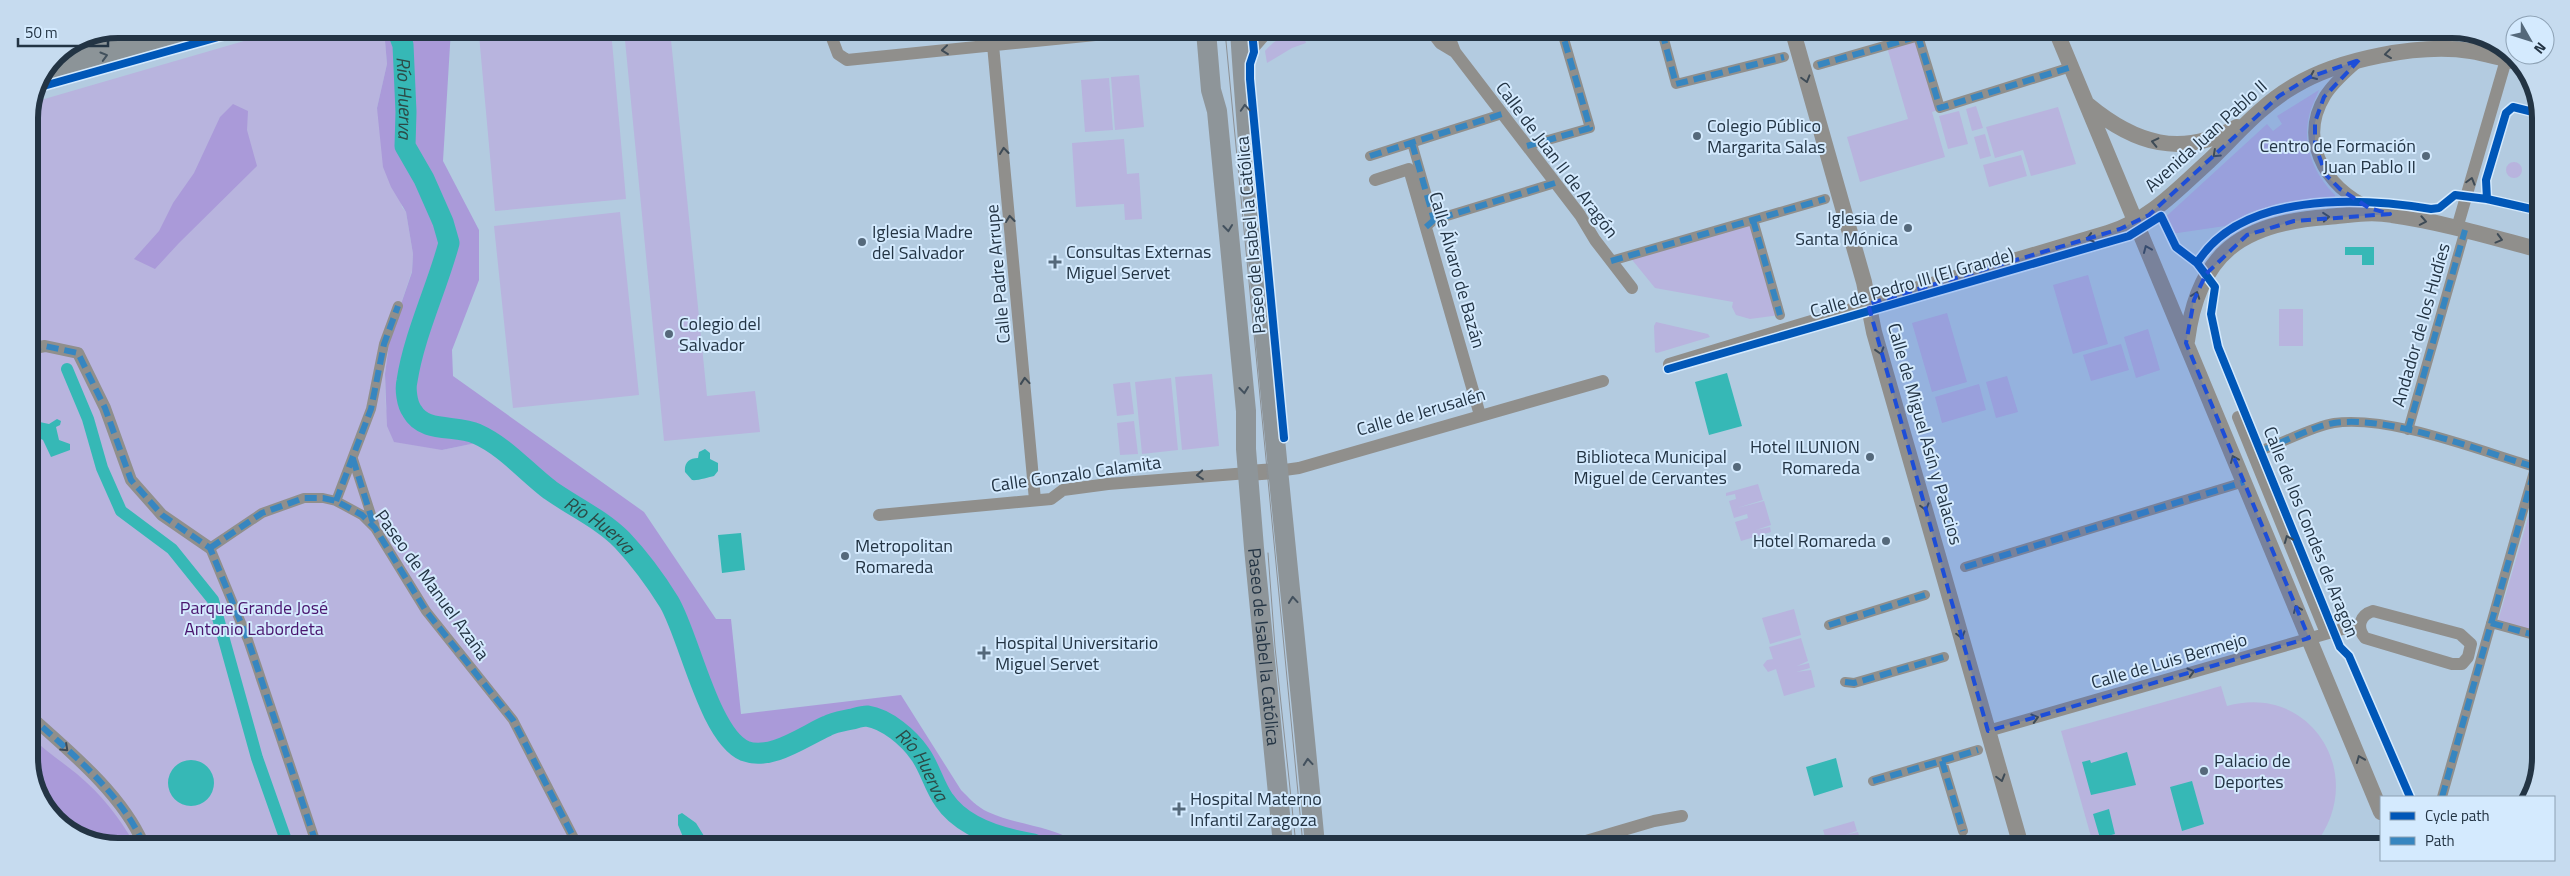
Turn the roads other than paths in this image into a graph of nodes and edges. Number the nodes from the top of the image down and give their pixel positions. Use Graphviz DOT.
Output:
graph roads {
  1 [pos="116,38"];
  2 [pos="164,38"];
  3 [pos="831,38"];
  4 [pos="1064,38"];
  5 [pos="1207,38"];
  6 [pos="1240,38"];
  7 [pos="1262,38"];
  8 [pos="1436,38"];
  9 [pos="1449,38"];
  10 [pos="1564,38"];
  11 [pos="1664,38"];
  12 [pos="1795,38"];
  13 [pos="1911,38"];
  14 [pos="1919,38"];
  15 [pos="2059,38"];
  16 [pos="2483,44"];
  17 [pos="993,45"];
  18 [pos="2469,51"];
  19 [pos="1454,52"];
  20 [pos="2503,55"];
  21 [pos="1784,57"];
  22 [pos="2359,60"];
  23 [pos="1242,61"];
  24 [pos="60,62"];
  25 [pos="59,63"];
  26 [pos="1818,65"];
  27 [pos="2506,65"];
  28 [pos="2071,67"];
  29 [pos="2086,104"];
  30 [pos="1502,114"];
  31 [pos="2251,119"];
  32 [pos="1412,143"];
  33 [pos="1527,146"];
  34 [pos="1370,156"];
  35 [pos="1375,180"];
  36 [pos="1555,183"];
  37 [pos="1825,200"];
  38 [pos="2390,214"];
  39 [pos="1753,220"];
  40 [pos="2136,222"];
  41 [pos="1430,224"];
  42 [pos="2461,229"];
  43 [pos="2532,248"];
  44 [pos="1611,261"];
  45 [pos="1632,288"];
  46 [pos="1868,304"];
  47 [pos="398,306"];
  48 [pos="1780,315"];
  49 [pos="2186,343"];
  50 [pos="38,347"];
  51 [pos="1669,364"];
  52 [pos="1603,381"];
  53 [pos="1480,415"];
  54 [pos="2238,417"];
  55 [pos="2408,430"];
  56 [pos="2262,450"];
  57 [pos="353,459"];
  58 [pos="2532,466"];
  59 [pos="1277,471"];
  60 [pos="1248,473"];
  61 [pos="2532,478"];
  62 [pos="2244,482"];
  63 [pos="1036,500"];
  64 [pos="336,501"];
  65 [pos="879,515"];
  66 [pos="375,528"];
  67 [pos="210,548"];
  68 [pos="1965,567"];
  69 [pos="1925,595"];
  70 [pos="2491,623"];
  71 [pos="2360,624"];
  72 [pos="1829,625"];
  73 [pos="2326,633"];
  74 [pos="2532,634"];
  75 [pos="2309,638"];
  76 [pos="1944,657"];
  77 [pos="1845,682"];
  78 [pos="38,722"];
  79 [pos="1988,731"];
  80 [pos="1978,750"];
  81 [pos="1942,761"];
  82 [pos="1873,781"];
  83 [pos="2442,796"];
  84 [pos="2380,808"];
  85 [pos="1682,816"];
  86 [pos="1963,830"];
  87 [pos="141,838"];
  88 [pos="314,838"];
  89 [pos="574,838"];
  90 [pos="1282,838"];
  91 [pos="1315,838"];
  92 [pos="1596,838"];
  93 [pos="2019,838"];
  1 -- 24 [label="highway"];
  25 -- 2 [label="highway, one-way"];
  17 -- 3 [label="street, one-way"];
  4 -- 17 [label="street"];
  5 -- 60 [label="main road, Paseo de Isabel la Católica, one-way"];
  6 -- 23 [label="main road, Paseo de Isabel la Católica"];
  7 -- 23 [label="street"];
  8 -- 19 [label="street, Calle de Juan II de Aragón"];
  9 -- 19 [label="street, Calle de Juan II de Aragón"];
  10 -- 33 [label="street"];
  11 -- 21 [label="street"];
  12 -- 46 [label="street, Calle de Miguel Asín y Palacios, one-way"];
  13 -- 26 [label="street"];
  14 -- 28 [label="street"];
  15 -- 28 [label="street"];
  16 -- 18 [label="street"];
  63 -- 17 [label="street, Calle Padre Arrupe, one-way"];
  18 -- 20 [label="street, Avenida Juan Pablo II"];
  18 -- 22 [label="street, Avenida Juan Pablo II, one-way"];
  19 -- 30 [label="street, Calle de Juan II de Aragón"];
  22 -- 31 [label="street, Avenida Juan Pablo II, one-way"];
  22 -- 38 [label="street"];
  59 -- 23 [label="main road, Paseo de Isabel la Católica, one-way"];
  42 -- 27 [label="street, one-way"];
  28 -- 29 [label="street"];
  31 -- 29 [label="street, one-way"];
  29 -- 40 [label="street"];
  30 -- 32 [label="street"];
  30 -- 33 [label="street, Calle de Juan II de Aragón"];
  31 -- 40 [label="street, Avenida Juan Pablo II, one-way"];
  32 -- 34 [label="street"];
  32 -- 41 [label="street"];
  33 -- 36 [label="street, Calle de Juan II de Aragón"];
  35 -- 41 [label="street, Calle Álvaro de Bazán"];
  36 -- 41 [label="street"];
  36 -- 44 [label="street, Calle de Juan II de Aragón"];
  37 -- 39 [label="street"];
  38 -- 42 [label="street, one-way"];
  49 -- 38 [label="street, one-way"];
  39 -- 44 [label="street"];
  39 -- 48 [label="street"];
  40 -- 46 [label="street, Calle de Pedro III (El Grande), one-way"];
  49 -- 40 [label="street, one-way"];
  41 -- 53 [label="street, Calle Álvaro de Bazán"];
  42 -- 43 [label="street, one-way"];
  42 -- 55 [label="street, Andador de los Hudíes"];
  44 -- 45 [label="street, Calle de Juan II de Aragón"];
  46 -- 51 [label="street, Calle de Pedro III (El Grande)"];
  46 -- 79 [label="street, Calle de Miguel Asín y Palacios, one-way"];
  47 -- 57 [label="street"];
  62 -- 49 [label="street, one-way"];
  50 -- 67 [label="street"];
  52 -- 53 [label="street, Calle de Jerusalén"];
  53 -- 59 [label="street, Calle de Jerusalén"];
  73 -- 54 [label="street, Calle de los Condes de Aragón, one-way"];
  55 -- 56 [label="street"];
  55 -- 58 [label="street"];
  57 -- 64 [label="street"];
  57 -- 66 [label="street"];
  59 -- 60 [label="street, Calle de Jerusalén"];
  91 -- 59 [label="main road, Paseo de Isabel la Católica, one-way"];
  60 -- 63 [label="street, Calle Gonzalo Calamita, one-way"];
  60 -- 90 [label="main road, Paseo de Isabel la Católica"];
  61 -- 70 [label="street"];
  62 -- 68 [label="street"];
  75 -- 62 [label="street, one-way"];
  63 -- 65 [label="street, Calle Gonzalo Calamita"];
  64 -- 66 [label="street, Paseo de Manuel Azaña"];
  64 -- 67 [label="street, Paseo de Manuel Azaña"];
  66 -- 89 [label="street, Paseo de Manuel Azaña"];
  67 -- 88 [label="street"];
  69 -- 72 [label="street"];
  70 -- 74 [label="street"];
  70 -- 83 [label="street"];
  71 -- 71 [label="street, Calle de Luis Bermejo"];
  71 -- 73 [label="street, Calle de Luis Bermejo"];
  73 -- 75 [label="street, Calle de Luis Bermejo"];
  79 -- 75 [label="street, Calle de Luis Bermejo, one-way"];
  84 -- 75 [label="street, one-way"];
  76 -- 77 [label="street"];
  78 -- 87 [label="street, one-way"];
  79 -- 93 [label="street, Calle de Miguel Asín y Palacios, one-way"];
  80 -- 81 [label="street"];
  81 -- 82 [label="street"];
  81 -- 86 [label="street"];
  85 -- 92 [label="street"];
}
